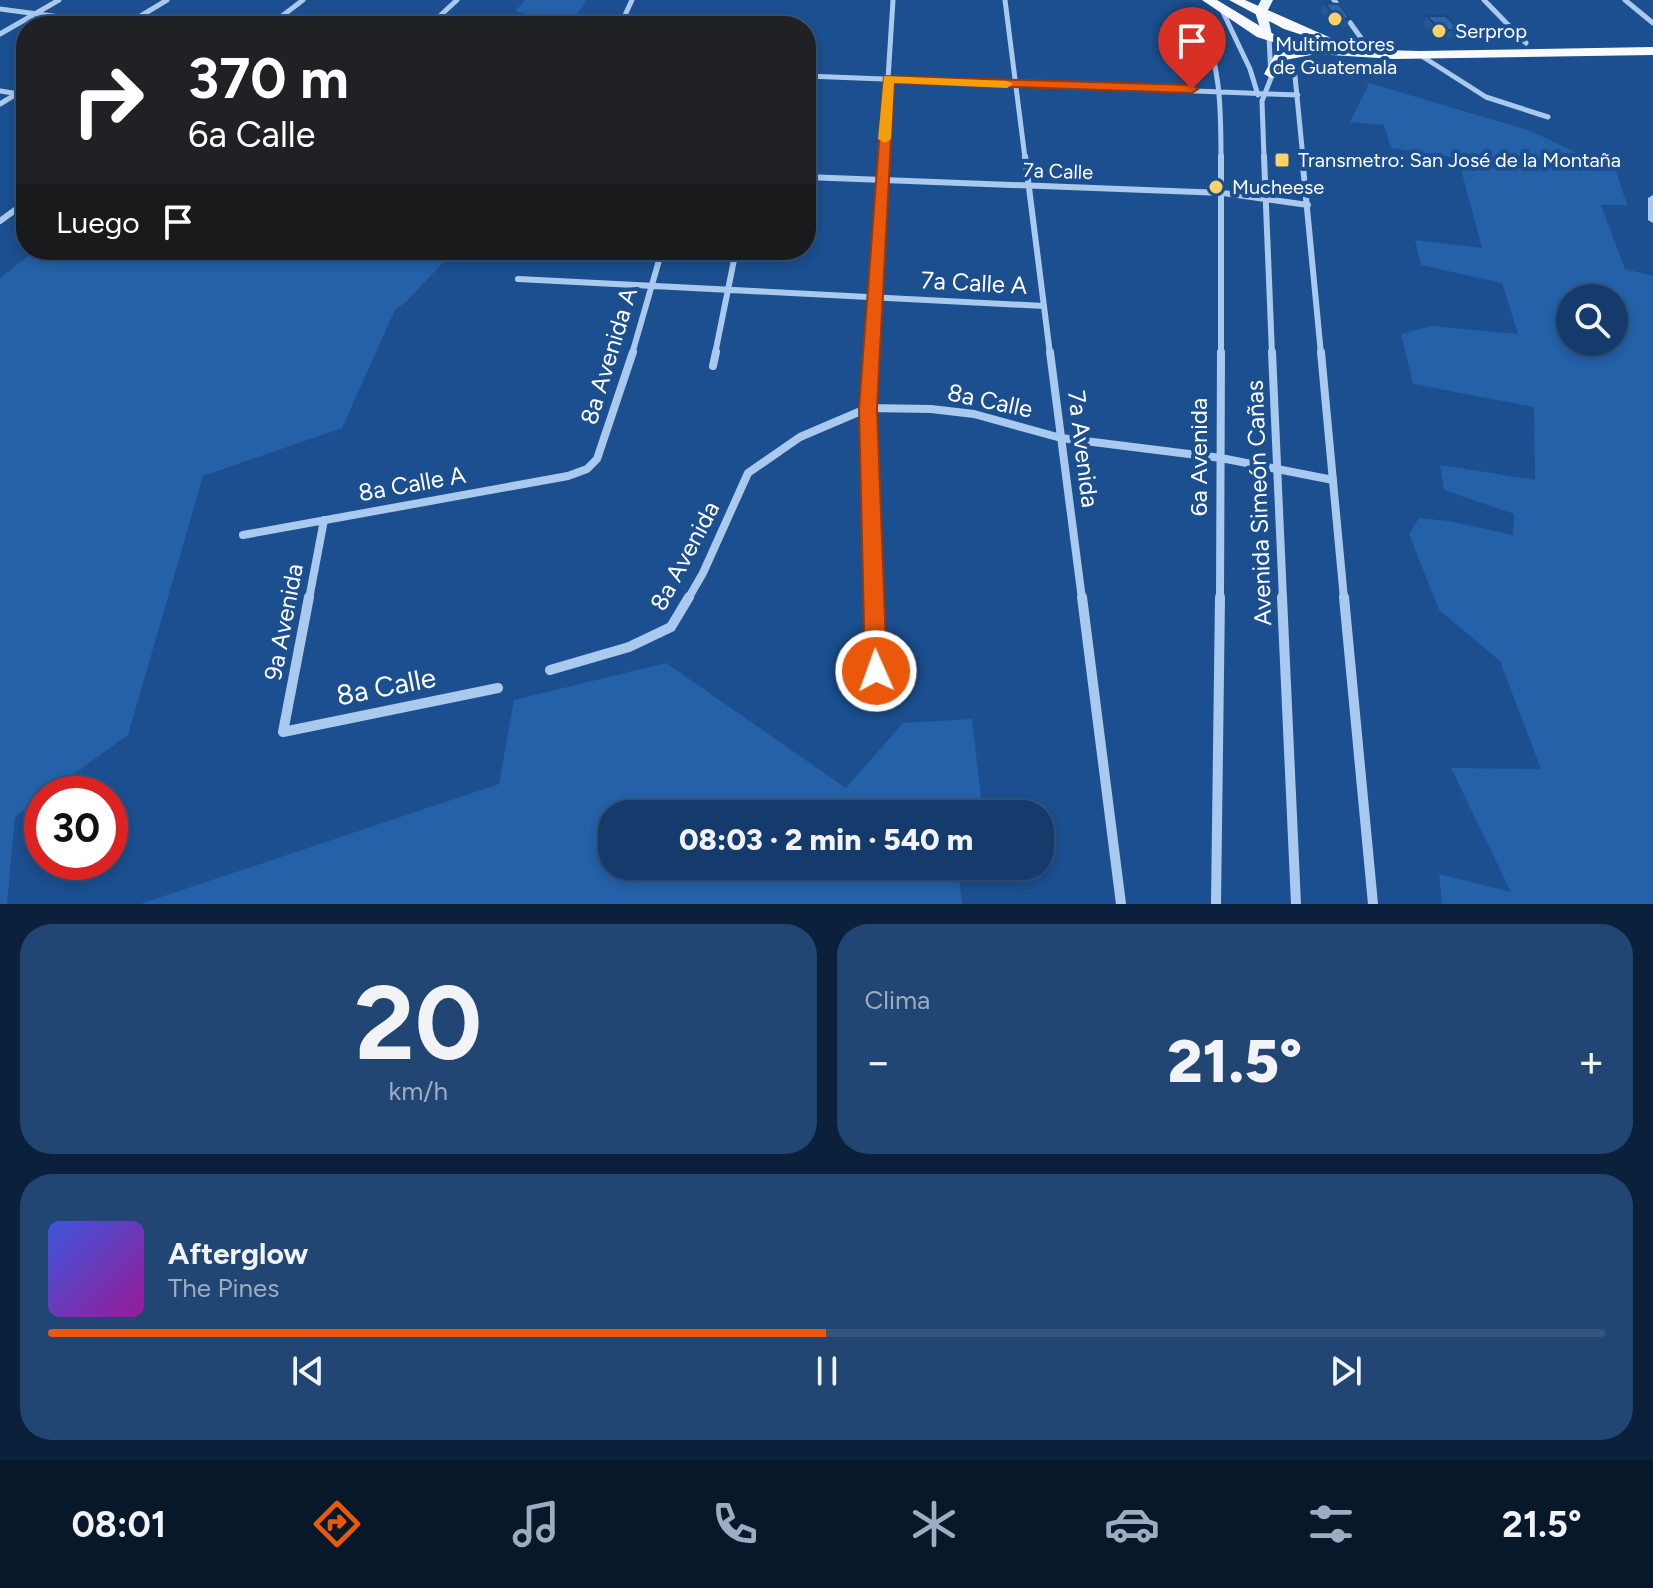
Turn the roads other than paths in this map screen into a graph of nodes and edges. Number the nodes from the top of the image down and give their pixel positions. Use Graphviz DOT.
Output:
graph roads {
  1 [pos="59,0"];
  2 [pos="167,0"];
  3 [pos="303,0"];
  4 [pos="457,0"];
  5 [pos="893,0"];
  6 [pos="1005,0"];
  7 [pos="1208,0"];
  8 [pos="1334,0"];
  9 [pos="1484,0"];
  10 [pos="1625,0"];
  11 [pos="1253,5"];
  12 [pos="0,9"];
  13 [pos="1226,12"];
  14 [pos="35,14"];
  15 [pos="1200,14"];
  16 [pos="32,16"];
  17 [pos="50,16"];
  18 [pos="141,16"];
  19 [pos="282,16"];
  20 [pos="440,16"];
  21 [pos="1653,23"];
  22 [pos="1269,37"];
  23 [pos="1653,42"];
  24 [pos="1526,43"];
  25 [pos="1366,45"];
  26 [pos="1328,51"];
  27 [pos="1653,51"];
  28 [pos="1420,55"];
  29 [pos="1272,70"];
  30 [pos="816,76"];
  31 [pos="888,79"];
  32 [pos="1015,85"];
  33 [pos="1221,90"];
  34 [pos="1255,91"];
  35 [pos="1269,92"];
  36 [pos="1298,95"];
  37 [pos="1262,101"];
  38 [pos="1548,117"];
  39 [pos="816,177"];
  40 [pos="882,180"];
  41 [pos="1029,186"];
  42 [pos="1223,193"];
  43 [pos="1265,199"];
  44 [pos="1653,199"];
  45 [pos="1308,205"];
  46 [pos="16,209"];
  47 [pos="0,212"];
  48 [pos="11,213"];
  49 [pos="1653,220"];
  50 [pos="0,221"];
  51 [pos="659,260"];
  52 [pos="734,260"];
  53 [pos="518,279"];
  54 [pos="652,286"];
  55 [pos="728,290"];
  56 [pos="875,298"];
  57 [pos="1044,306"];
  58 [pos="713,366"];
  59 [pos="868,408"];
  60 [pos="1061,438"];
  61 [pos="1221,458"];
  62 [pos="587,469"];
  63 [pos="1277,469"];
  64 [pos="748,473"];
  65 [pos="1333,480"];
  66 [pos="324,520"];
  67 [pos="243,535"];
  68 [pos="550,670"];
  69 [pos="876,671"];
  70 [pos="498,688"];
  71 [pos="283,732"];
  72 [pos="1121,904"];
  73 [pos="1216,904"];
  74 [pos="1296,904"];
  75 [pos="1373,904"];
  1 -- 14 [label="street"];
  2 -- 18 [label="street"];
  3 -- 19 [label="street"];
  4 -- 20 [label="street"];
  5 -- 31 [label="street"];
  6 -- 32 [label="street, 7a Avenida"];
  7 -- 13 [label="highway"];
  8 -- 25 [label="street"];
  9 -- 24 [label="street"];
  10 -- 21 [label="street"];
  11 -- 13 [label="highway"];
  11 -- 22 [label="main road"];
  11 -- 25 [label="highway"];
  12 -- 14 [label="street"];
  13 -- 22 [label="highway"];
  13 -- 34 [label="street"];
  14 -- 16 [label="street"];
  14 -- 17 [label="street"];
  15 -- 33 [label="street, 6a Avenida"];
  22 -- 26 [label="highway"];
  22 -- 29 [label="street"];
  23 -- 24 [label="highway"];
  24 -- 25 [label="highway"];
  26 -- 28 [label="highway"];
  26 -- 29 [label="highway"];
  27 -- 28 [label="highway"];
  28 -- 38 [label="street"];
  29 -- 35 [label="street"];
  29 -- 36 [label="street"];
  30 -- 31 [label="street"];
  31 -- 32 [label="street"];
  31 -- 40 [label="street"];
  32 -- 33 [label="street"];
  32 -- 41 [label="street, 7a Avenida"];
  33 -- 34 [label="street"];
  33 -- 42 [label="street, 6a Avenida"];
  34 -- 35 [label="street"];
  34 -- 37 [label="street"];
  35 -- 36 [label="street"];
  35 -- 37 [label="street"];
  36 -- 45 [label="street"];
  37 -- 43 [label="street, Avenida Simeón Cañas"];
  39 -- 40 [label="street, 7a Calle"];
  40 -- 41 [label="street, 7a Calle"];
  40 -- 56 [label="street"];
  41 -- 42 [label="street, 7a Calle"];
  41 -- 57 [label="street, 7a Avenida"];
  42 -- 43 [label="street, 7a Calle"];
  42 -- 61 [label="street, 6a Avenida"];
  43 -- 45 [label="street, 7a Calle"];
  43 -- 63 [label="street, Avenida Simeón Cañas"];
  44 -- 49 [label="street"];
  45 -- 65 [label="street"];
  46 -- 48 [label="street"];
  47 -- 48 [label="street"];
  48 -- 50 [label="street"];
  51 -- 54 [label="street, 8a Avenida A"];
  52 -- 55 [label="street"];
  53 -- 54 [label="street, 7a Calle A"];
  54 -- 55 [label="street, 7a Calle A"];
  54 -- 62 [label="street, 8a Avenida A"];
  55 -- 56 [label="street, 7a Calle A"];
  55 -- 58 [label="street"];
  56 -- 57 [label="street, 7a Calle A"];
  56 -- 59 [label="street"];
  57 -- 60 [label="street, 7a Avenida"];
  59 -- 60 [label="street, 8a Calle"];
  59 -- 64 [label="street, 8a Calle"];
  59 -- 69 [label="street"];
  60 -- 61 [label="street, 8a Calle"];
  60 -- 72 [label="street, 7a Avenida"];
  61 -- 63 [label="street, 8a Calle"];
  61 -- 73 [label="street, 6a Avenida"];
  62 -- 66 [label="street, 8a Calle A"];
  63 -- 65 [label="street, 8a Calle"];
  63 -- 74 [label="street, Avenida Simeón Cañas"];
  64 -- 68 [label="street, 8a Avenida"];
  65 -- 75 [label="street"];
  66 -- 67 [label="street, 8a Calle A"];
  66 -- 71 [label="street, 9a Avenida"];
  70 -- 71 [label="street, 8a Calle"];
}
